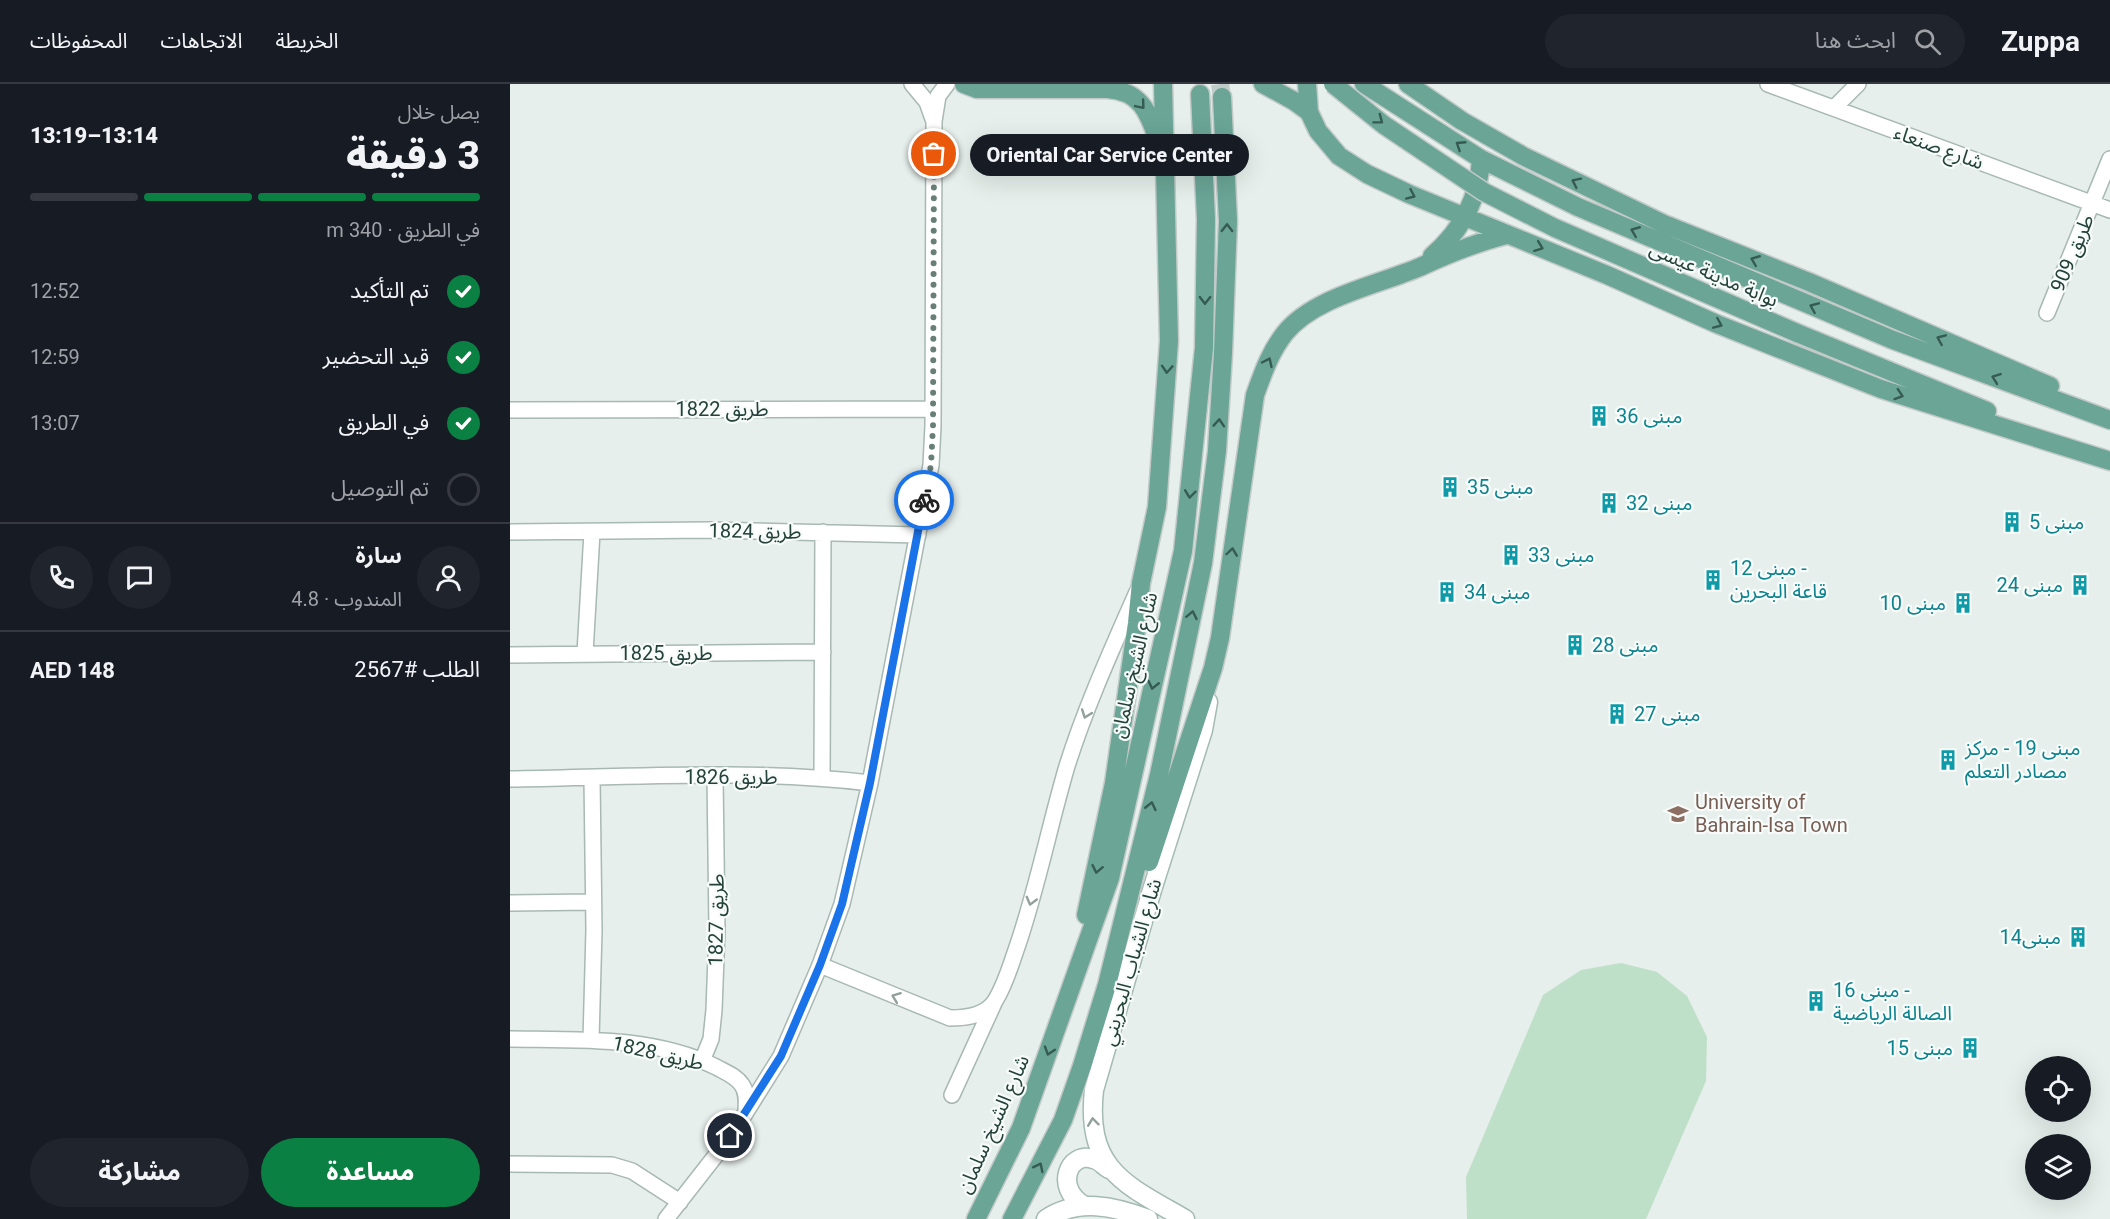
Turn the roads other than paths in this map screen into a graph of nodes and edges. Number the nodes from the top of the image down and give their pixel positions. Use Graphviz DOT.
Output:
graph roads {
  1 [pos="912,84"];
  2 [pos="947,84"];
  3 [pos="964,84"];
  4 [pos="1163,84"];
  5 [pos="1263,84"];
  6 [pos="1307,84"];
  7 [pos="1333,84"];
  8 [pos="1408,84"];
  9 [pos="1768,84"];
  10 [pos="1858,84"];
  11 [pos="1368,85"];
  12 [pos="1200,94"];
  13 [pos="1222,97"];
  14 [pos="1834,108"];
  15 [pos="1309,112"];
  16 [pos="934,122"];
  17 [pos="1481,159"];
  18 [pos="2110,159"];
  19 [pos="1166,164"];
  20 [pos="2093,203"];
  21 [pos="2110,210"];
  22 [pos="1465,218"];
  23 [pos="1506,235"];
  24 [pos="1419,267"];
  25 [pos="2047,313"];
  26 [pos="933,409"];
  27 [pos="510,410"];
  28 [pos="2110,412"];
  29 [pos="2110,420"];
  30 [pos="2107,460"];
  31 [pos="510,532"];
  32 [pos="592,532"];
  33 [pos="823,532"];
  34 [pos="918,534"];
  35 [pos="1141,583"];
  36 [pos="823,652"];
  37 [pos="585,653"];
  38 [pos="510,655"];
  39 [pos="1213,668"];
  40 [pos="715,776"];
  41 [pos="592,778"];
  42 [pos="822,778"];
  43 [pos="510,779"];
  44 [pos="870,783"];
  45 [pos="593,902"];
  46 [pos="510,903"];
  47 [pos="1122,930"];
  48 [pos="820,965"];
  49 [pos="1067,995"];
  50 [pos="994,1003"];
  51 [pos="510,1039"];
  52 [pos="591,1040"];
  53 [pos="702,1061"];
  54 [pos="770,1074"];
  55 [pos="731,1075"];
  56 [pos="952,1095"];
  57 [pos="746,1113"];
  58 [pos="510,1164"];
  59 [pos="1113,1173"];
  60 [pos="680,1202"];
  61 [pos="1083,1205"];
  62 [pos="666,1219"];
  63 [pos="976,1219"];
  64 [pos="1012,1219"];
  65 [pos="1046,1219"];
  66 [pos="1148,1219"];
  67 [pos="1185,1219"];
  1 -- 16 [label="street"];
  2 -- 16 [label="street"];
  3 -- 19 [label="main road, one-way"];
  4 -- 19 [label="main road"];
  5 -- 15 [label="main road"];
  6 -- 15 [label="main road"];
  7 -- 30 [label="main road, بوابة مدينة عيسى, one-way, bridge"];
  28 -- 8 [label="main road, بوابة مدينة عيسى, one-way"];
  9 -- 14 [label="street, شارع صنعاء"];
  10 -- 14 [label="street"];
  17 -- 11 [label="main road, one-way"];
  12 -- 49 [label="main road, شارع الشيخ سلمان, one-way"];
  47 -- 13 [label="main road, one-way"];
  14 -- 20 [label="street, شارع صنعاء"];
  15 -- 22 [label="main road, one-way"];
  16 -- 26 [label="street"];
  17 -- 22 [label="main road"];
  29 -- 17 [label="main road, one-way"];
  18 -- 20 [label="street, طريق 909"];
  19 -- 35 [label="main road, one-way"];
  20 -- 21 [label="street, شارع صنعاء"];
  20 -- 25 [label="street, طريق 909"];
  22 -- 23 [label="main road"];
  22 -- 24 [label="main road"];
  23 -- 24 [label="main road"];
  23 -- 30 [label="main road, one-way"];
  39 -- 24 [label="main road, one-way"];
  26 -- 27 [label="street, طريق 1822"];
  26 -- 34 [label="street"];
  31 -- 32 [label="street, طريق 1824"];
  32 -- 33 [label="street, طريق 1824"];
  32 -- 37 [label="street"];
  33 -- 34 [label="street, طريق 1824"];
  33 -- 36 [label="street"];
  34 -- 44 [label="street"];
  35 -- 49 [label="main road, one-way"];
  35 -- 50 [label="street, one-way"];
  36 -- 37 [label="street, طريق 1825"];
  36 -- 42 [label="street"];
  37 -- 38 [label="street, طريق 1825"];
  39 -- 47 [label="main road"];
  59 -- 39 [label="street, شارع الشباب البحريني, one-way"];
  40 -- 41 [label="street, طريق 1826"];
  40 -- 42 [label="street, طريق 1826"];
  40 -- 53 [label="street, طريق 1827"];
  41 -- 43 [label="street, طريق 1826"];
  41 -- 45 [label="street"];
  42 -- 44 [label="street, طريق 1826"];
  44 -- 48 [label="street"];
  45 -- 46 [label="street"];
  45 -- 52 [label="street"];
  64 -- 47 [label="main road, one-way"];
  50 -- 48 [label="street, one-way"];
  48 -- 54 [label="street"];
  49 -- 63 [label="main road, شارع الشيخ سلمان, one-way"];
  50 -- 56 [label="street"];
  51 -- 52 [label="street, طريق 1828"];
  52 -- 53 [label="street, طريق 1828"];
  53 -- 55 [label="street, طريق 1828"];
  54 -- 55 [label="street, طريق 1828"];
  54 -- 57 [label="street"];
  55 -- 57 [label="street"];
  57 -- 60 [label="street"];
  58 -- 60 [label="street"];
  59 -- 61 [label="street"];
  59 -- 67 [label="street, شارع الشباب البحريني"];
  60 -- 62 [label="street"];
  61 -- 65 [label="street"];
  61 -- 66 [label="street"];
}
